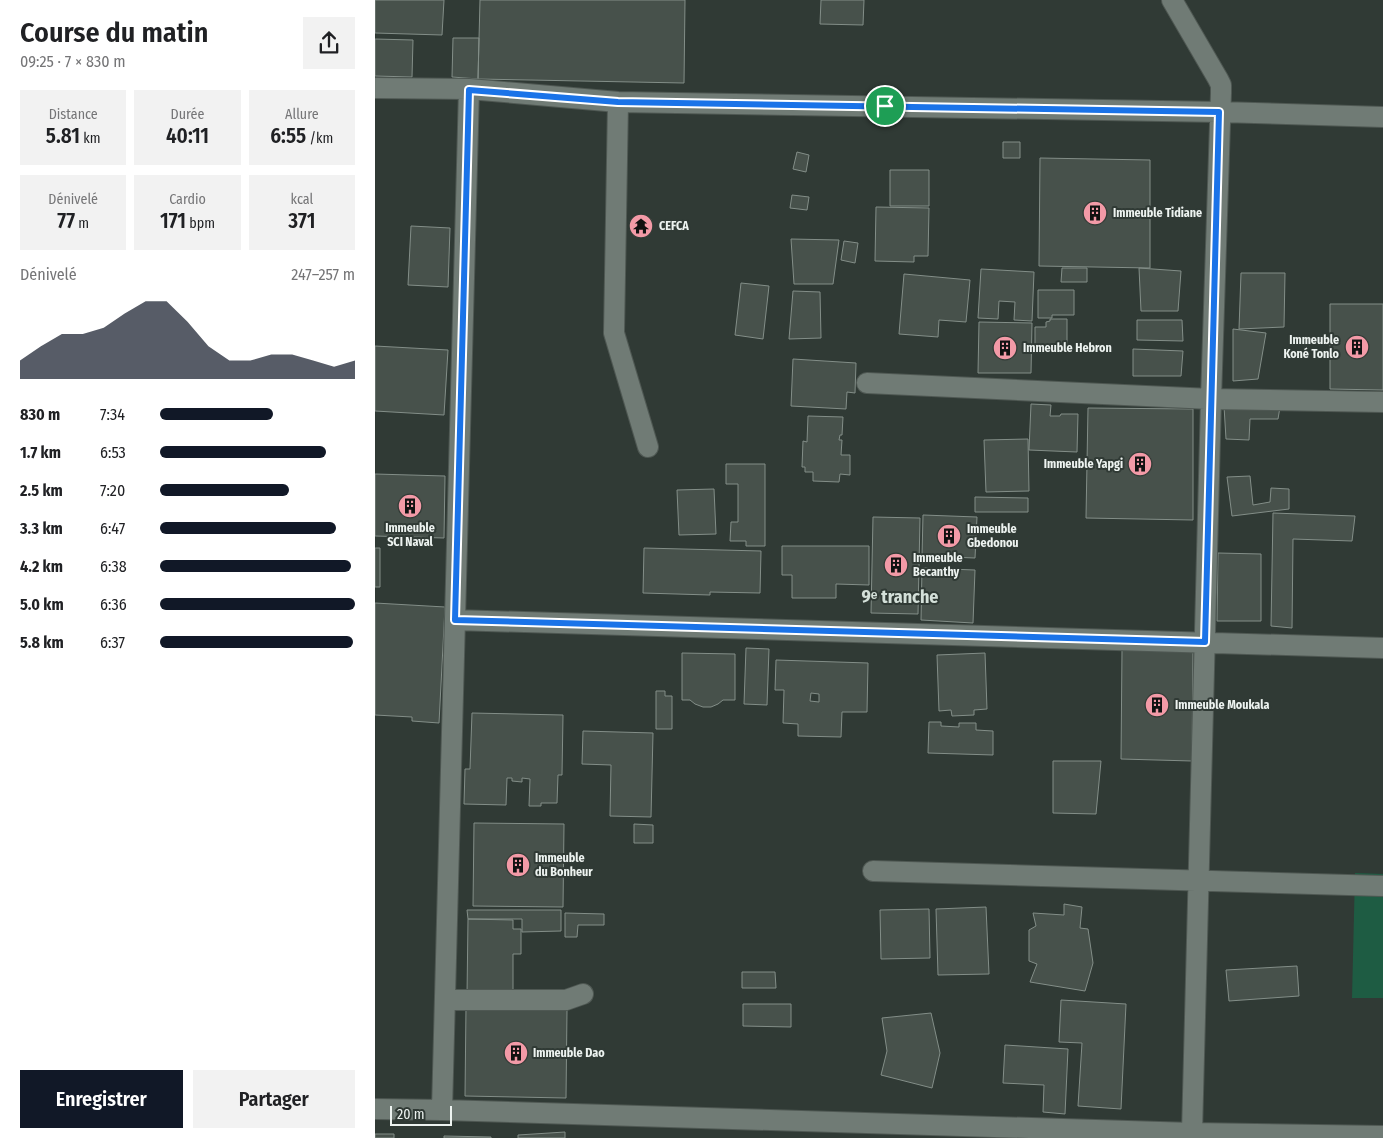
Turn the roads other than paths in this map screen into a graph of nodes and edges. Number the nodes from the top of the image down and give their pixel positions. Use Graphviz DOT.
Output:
graph roads {
  1 [pos="1173,0"];
  2 [pos="375,88"];
  3 [pos="469,90"];
  4 [pos="618,102"];
  5 [pos="1219,112"];
  6 [pos="1383,117"];
  7 [pos="867,383"];
  8 [pos="1211,399"];
  9 [pos="1383,402"];
  10 [pos="648,447"];
  11 [pos="455,620"];
  12 [pos="1205,642"];
  13 [pos="1383,648"];
  14 [pos="873,871"];
  15 [pos="1199,880"];
  16 [pos="1383,886"];
  17 [pos="583,994"];
  18 [pos="445,1000"];
  19 [pos="375,1110"];
  20 [pos="442,1110"];
  21 [pos="1192,1133"];
  22 [pos="1383,1136"];
  1 -- 5 [label="street"];
  2 -- 3 [label="street"];
  3 -- 4 [label="street"];
  3 -- 11 [label="street"];
  4 -- 5 [label="street"];
  4 -- 10 [label="street"];
  5 -- 6 [label="street"];
  5 -- 8 [label="street"];
  7 -- 8 [label="street"];
  8 -- 9 [label="street"];
  8 -- 12 [label="street"];
  11 -- 12 [label="street"];
  11 -- 18 [label="street"];
  12 -- 13 [label="street"];
  12 -- 15 [label="street"];
  14 -- 15 [label="street"];
  15 -- 16 [label="street"];
  15 -- 21 [label="street"];
  17 -- 18 [label="street"];
  18 -- 20 [label="street"];
  19 -- 20 [label="street"];
  20 -- 21 [label="street"];
  21 -- 22 [label="street"];
}
